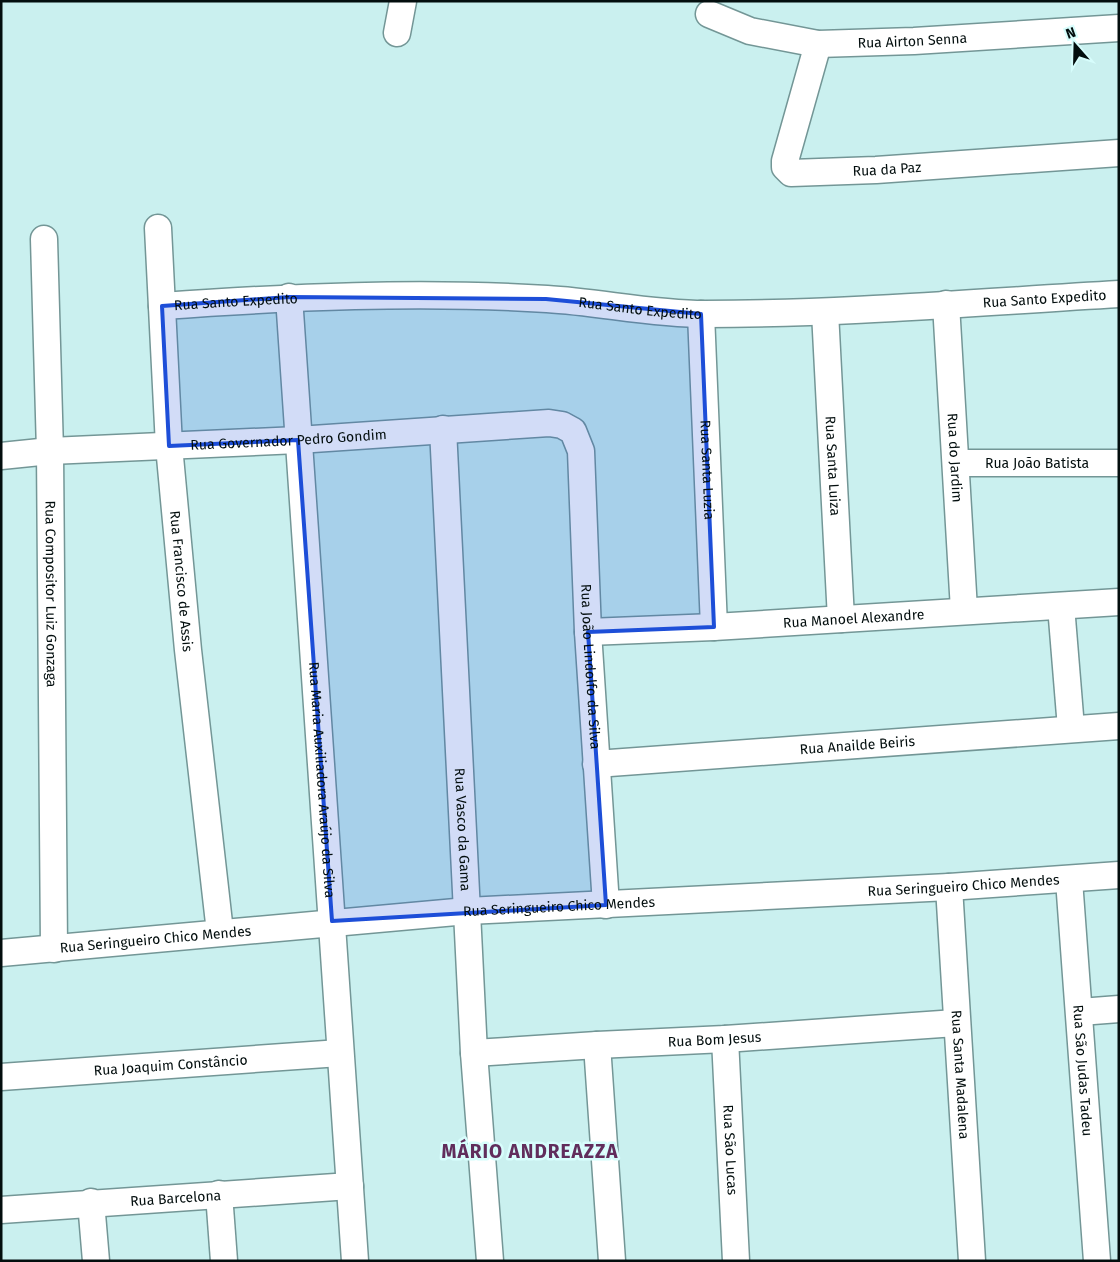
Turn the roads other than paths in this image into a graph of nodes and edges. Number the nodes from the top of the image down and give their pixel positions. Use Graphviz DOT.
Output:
graph roads {
  1 [pos="403,1"];
  2 [pos="709,14"];
  3 [pos="1119,28"];
  4 [pos="397,33"];
  5 [pos="818,44"];
  6 [pos="1119,153"];
  7 [pos="158,228"];
  8 [pos="44,239"];
  9 [pos="1119,294"];
  10 [pos="289,297"];
  11 [pos="946,304"];
  12 [pos="162,306"];
  13 [pos="825,312"];
  14 [pos="701,314"];
  15 [pos="443,429"];
  16 [pos="573,431"];
  17 [pos="298,440"];
  18 [pos="169,446"];
  19 [pos="50,451"];
  20 [pos="1,456"];
  21 [pos="1119,462"];
  22 [pos="956,463"];
  23 [pos="1119,602"];
  24 [pos="1061,606"];
  25 [pos="964,610"];
  26 [pos="841,619"];
  27 [pos="714,627"];
  28 [pos="588,632"];
  29 [pos="1119,726"];
  30 [pos="1071,728"];
  31 [pos="596,764"];
  32 [pos="1119,875"];
  33 [pos="1069,880"];
  34 [pos="949,887"];
  35 [pos="606,905"];
  36 [pos="467,911"];
  37 [pos="332,921"];
  38 [pos="220,932"];
  39 [pos="54,949"];
  40 [pos="1,953"];
  41 [pos="1119,1009"];
  42 [pos="1080,1012"];
  43 [pos="956,1023"];
  44 [pos="725,1039"];
  45 [pos="597,1044"];
  46 [pos="340,1053"];
  47 [pos="474,1054"];
  48 [pos="1,1077"];
  49 [pos="350,1186"];
  50 [pos="219,1194"];
  51 [pos="91,1202"];
  52 [pos="1,1210"];
  53 [pos="96,1261"];
  54 [pos="224,1261"];
  55 [pos="355,1261"];
  56 [pos="490,1261"];
  57 [pos="612,1261"];
  58 [pos="736,1261"];
  59 [pos="972,1261"];
  60 [pos="1097,1261"];
  1 -- 4 [label="street"];
  2 -- 5 [label="street, Rua Airton Senna"];
  3 -- 5 [label="street, Rua Airton Senna"];
  5 -- 6 [label="street, Rua da Paz"];
  7 -- 12 [label="street, Rua Francisco de Assis"];
  8 -- 19 [label="street, Rua Compositor Luiz Gonzaga"];
  9 -- 11 [label="street, Rua Santo Expedito"];
  10 -- 12 [label="street, Rua Santo Expedito"];
  10 -- 14 [label="street, Rua Santo Expedito"];
  10 -- 17 [label="street, Rua Maria Auxiliadora Araújo da Silva"];
  11 -- 13 [label="street, Rua Santo Expedito"];
  11 -- 22 [label="street, Rua do Jardim"];
  12 -- 18 [label="street, Rua Francisco de Assis"];
  13 -- 14 [label="street, Rua Santo Expedito"];
  13 -- 26 [label="street, Rua Santa Luiza"];
  14 -- 27 [label="street, Rua Santa Luzia"];
  15 -- 16 [label="street, Rua Governador Pedro Gondim"];
  15 -- 17 [label="street, Rua Governador Pedro Gondim"];
  15 -- 36 [label="street, Rua Vasco da Gama"];
  16 -- 28 [label="street, Rua João Lindolfo da Silva"];
  17 -- 18 [label="street, Rua Governador Pedro Gondim"];
  17 -- 37 [label="street, Rua Maria Auxiliadora Araújo da Silva"];
  18 -- 19 [label="street, Rua Governador Pedro Gondim"];
  18 -- 38 [label="street, Rua Francisco de Assis"];
  19 -- 20 [label="street, Rua Governador Pedro Gondim"];
  19 -- 39 [label="street, Rua Compositor Luiz Gonzaga"];
  21 -- 22 [label="street, Rua João Batista"];
  22 -- 25 [label="street, Rua do Jardim"];
  23 -- 24 [label="street, Rua Manoel Alexandre"];
  24 -- 25 [label="street, Rua Manoel Alexandre"];
  24 -- 30 [label="street"];
  25 -- 26 [label="street, Rua Manoel Alexandre"];
  26 -- 27 [label="street, Rua Manoel Alexandre"];
  27 -- 28 [label="street, Rua Manoel Alexandre"];
  28 -- 31 [label="street, Rua João Lindolfo da Silva"];
  29 -- 30 [label="street, Rua Anailde Beiris"];
  30 -- 31 [label="street, Rua Anailde Beiris"];
  31 -- 35 [label="street, Rua João Lindolfo da Silva"];
  32 -- 33 [label="street, Rua Seringueiro Chico Mendes"];
  33 -- 34 [label="street, Rua Seringueiro Chico Mendes"];
  33 -- 42 [label="street, Rua São Judas Tadeu"];
  34 -- 35 [label="street, Rua Seringueiro Chico Mendes"];
  34 -- 43 [label="street, Rua Santa Madalena"];
  35 -- 36 [label="street, Rua Seringueiro Chico Mendes"];
  36 -- 37 [label="street, Rua Seringueiro Chico Mendes"];
  36 -- 47 [label="street, Rua Vasco da Gama"];
  37 -- 38 [label="street, Rua Seringueiro Chico Mendes"];
  37 -- 46 [label="street, Rua Maria Auxiliadora Araújo da Silva"];
  38 -- 39 [label="street, Rua Seringueiro Chico Mendes"];
  39 -- 40 [label="street, Rua Seringueiro Chico Mendes"];
  41 -- 42 [label="street"];
  42 -- 60 [label="street, Rua São Judas Tadeu"];
  43 -- 44 [label="street, Rua Bom Jesus"];
  43 -- 59 [label="street, Rua Santa Madalena"];
  44 -- 45 [label="street, Rua Bom Jesus"];
  44 -- 58 [label="street, Rua São Lucas"];
  45 -- 47 [label="street, Rua Bom Jesus"];
  45 -- 57 [label="street"];
  46 -- 48 [label="street, Rua Joaquim Constâncio"];
  46 -- 49 [label="street, Rua Maria Auxiliadora Araújo da Silva"];
  47 -- 56 [label="street, Rua Vasco da Gama"];
  49 -- 50 [label="street, Rua Barcelona"];
  49 -- 55 [label="street, Rua Maria Auxiliadora Araújo da Silva"];
  50 -- 51 [label="street, Rua Barcelona"];
  50 -- 54 [label="street"];
  51 -- 52 [label="street, Rua Barcelona"];
  51 -- 53 [label="street"];
}
